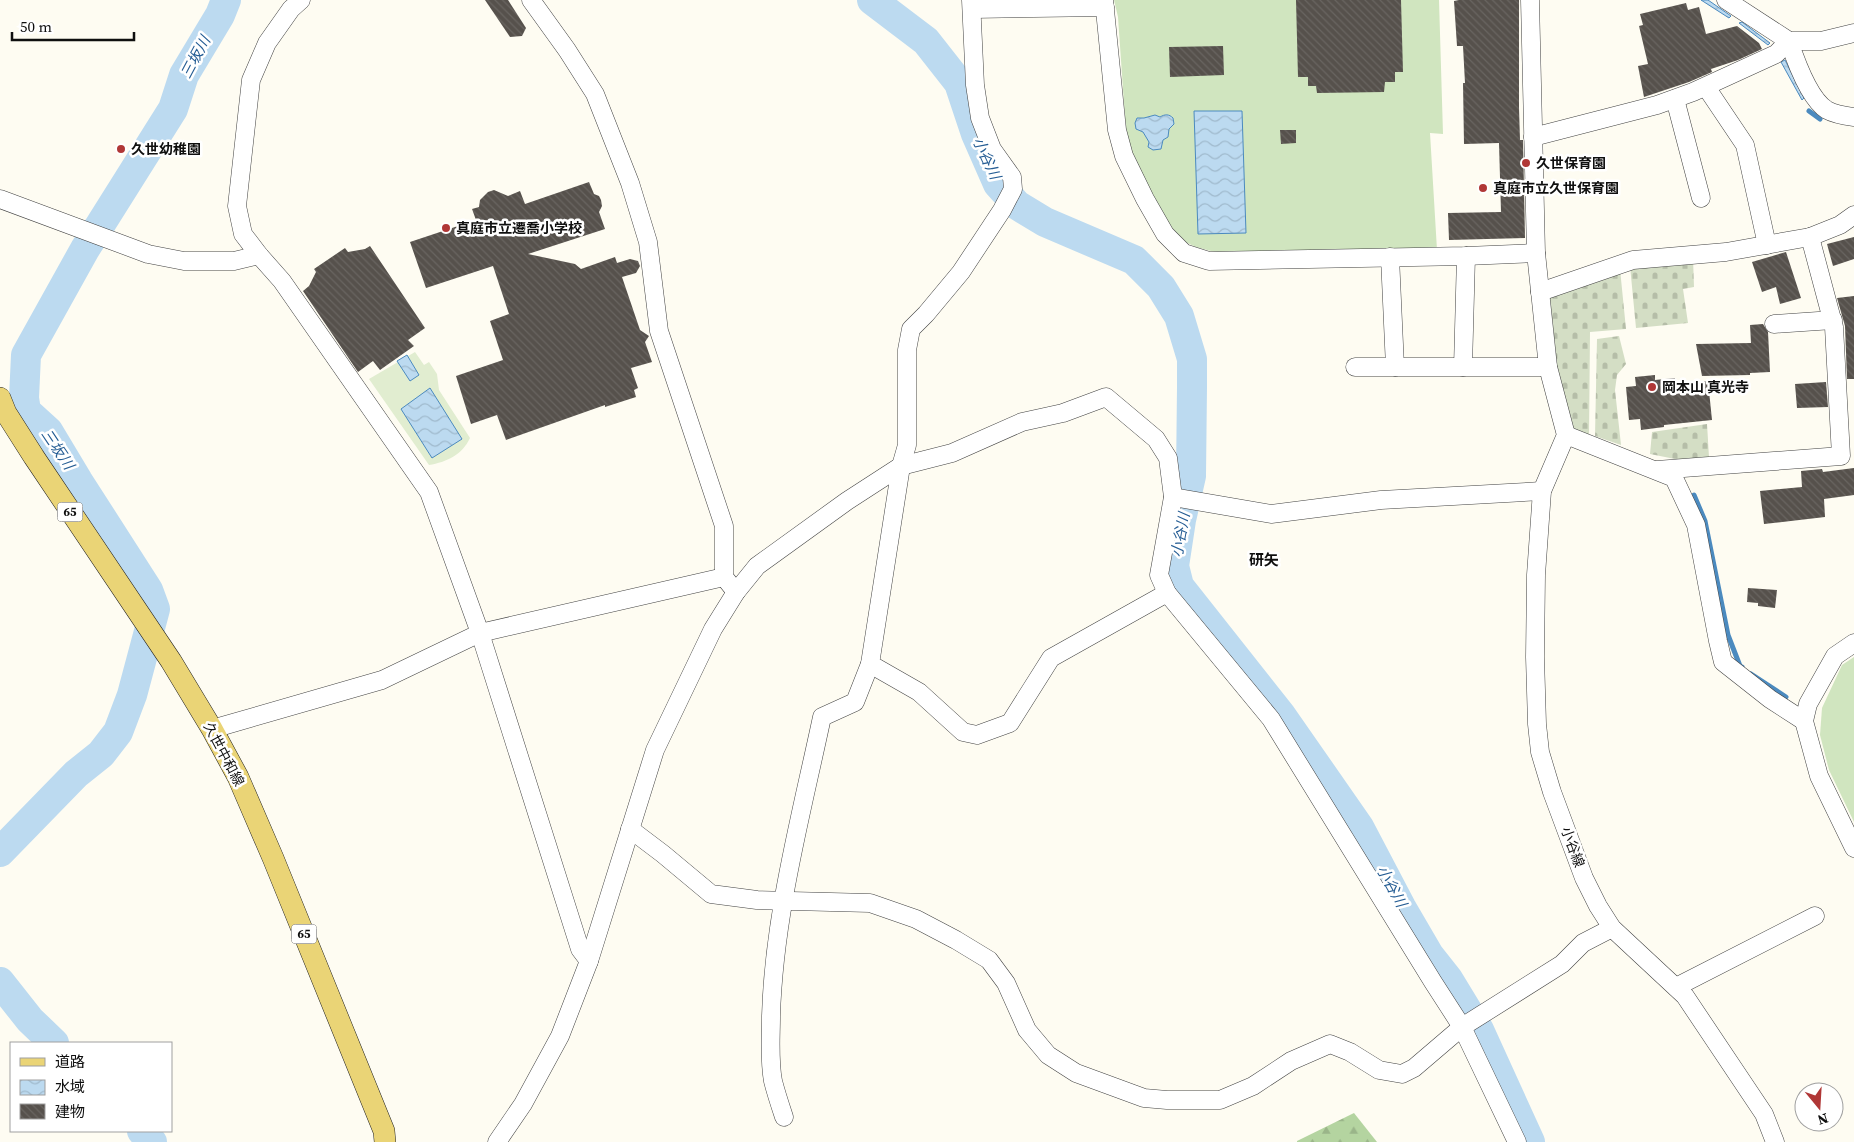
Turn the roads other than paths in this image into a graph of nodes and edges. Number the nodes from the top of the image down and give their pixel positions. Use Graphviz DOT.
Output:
graph roads {
  1 [pos="301,0"];
  2 [pos="531,0"];
  3 [pos="1530,0"];
  4 [pos="1726,0"];
  5 [pos="1104,3"];
  6 [pos="972,4"];
  7 [pos="1854,33"];
  8 [pos="1789,41"];
  9 [pos="1706,87"];
  10 [pos="1675,99"];
  11 [pos="1854,116"];
  12 [pos="1533,137"];
  13 [pos="1701,198"];
  14 [pos="0,199"];
  15 [pos="1854,215"];
  16 [pos="1810,237"];
  17 [pos="1767,245"];
  18 [pos="1536,253"];
  19 [pos="259,255"];
  20 [pos="1466,256"];
  21 [pos="1390,257"];
  22 [pos="1540,292"];
  23 [pos="1833,320"];
  24 [pos="1774,324"];
  25 [pos="1355,367"];
  26 [pos="1395,367"];
  27 [pos="1463,367"];
  28 [pos="1548,367"];
  29 [pos="0,398"];
  30 [pos="1566,435"];
  31 [pos="1847,455"];
  32 [pos="901,466"];
  33 [pos="1656,470"];
  34 [pos="1542,491"];
  35 [pos="1172,497"];
  36 [pos="724,577"];
  37 [pos="736,592"];
  38 [pos="1167,593"];
  39 [pos="480,633"];
  40 [pos="1854,643"];
  41 [pos="870,664"];
  42 [pos="1804,721"];
  43 [pos="212,729"];
  44 [pos="630,830"];
  45 [pos="1853,844"];
  46 [pos="783,902"];
  47 [pos="1815,916"];
  48 [pos="1612,928"];
  49 [pos="589,961"];
  50 [pos="1676,987"];
  51 [pos="1462,1027"];
  52 [pos="784,1117"];
  53 [pos="385,1142"];
  54 [pos="497,1142"];
  55 [pos="1517,1142"];
  56 [pos="1775,1142"];
  1 -- 19 [label="street"];
  2 -- 36 [label="street"];
  3 -- 12 [label="street"];
  4 -- 8 [label="street"];
  5 -- 6 [label="street"];
  5 -- 21 [label="street"];
  6 -- 32 [label="street"];
  7 -- 8 [label="street"];
  8 -- 9 [label="street"];
  8 -- 11 [label="street"];
  9 -- 10 [label="street"];
  9 -- 17 [label="street"];
  10 -- 12 [label="street"];
  10 -- 13 [label="street"];
  12 -- 18 [label="street"];
  14 -- 19 [label="street"];
  15 -- 16 [label="street"];
  16 -- 17 [label="street"];
  16 -- 23 [label="street"];
  17 -- 22 [label="street"];
  18 -- 20 [label="street"];
  18 -- 22 [label="street"];
  19 -- 39 [label="street"];
  20 -- 21 [label="street"];
  20 -- 27 [label="street"];
  21 -- 26 [label="street"];
  22 -- 28 [label="street"];
  23 -- 24 [label="street"];
  23 -- 31 [label="street"];
  25 -- 26 [label="street"];
  26 -- 27 [label="street"];
  27 -- 28 [label="street"];
  28 -- 30 [label="street"];
  29 -- 43 [label="main road, 久世中和線 / 65"];
  30 -- 33 [label="street"];
  30 -- 34 [label="street, 小谷線"];
  31 -- 33 [label="street"];
  32 -- 35 [label="street"];
  32 -- 37 [label="street"];
  32 -- 41 [label="street"];
  33 -- 42 [label="street"];
  34 -- 35 [label="street"];
  34 -- 48 [label="street, 小谷線"];
  35 -- 38 [label="street"];
  36 -- 37 [label="street"];
  36 -- 39 [label="street"];
  37 -- 44 [label="street"];
  38 -- 41 [label="street"];
  38 -- 51 [label="street"];
  39 -- 43 [label="street"];
  39 -- 49 [label="street"];
  40 -- 42 [label="street"];
  41 -- 46 [label="street"];
  42 -- 45 [label="street"];
  43 -- 53 [label="main road, 久世中和線 / 65"];
  44 -- 46 [label="street"];
  44 -- 49 [label="street"];
  46 -- 51 [label="street"];
  46 -- 52 [label="street"];
  47 -- 50 [label="street"];
  48 -- 50 [label="street, 小谷線"];
  48 -- 51 [label="street"];
  49 -- 54 [label="street"];
  50 -- 56 [label="street, 小谷線"];
  51 -- 55 [label="street"];
}
